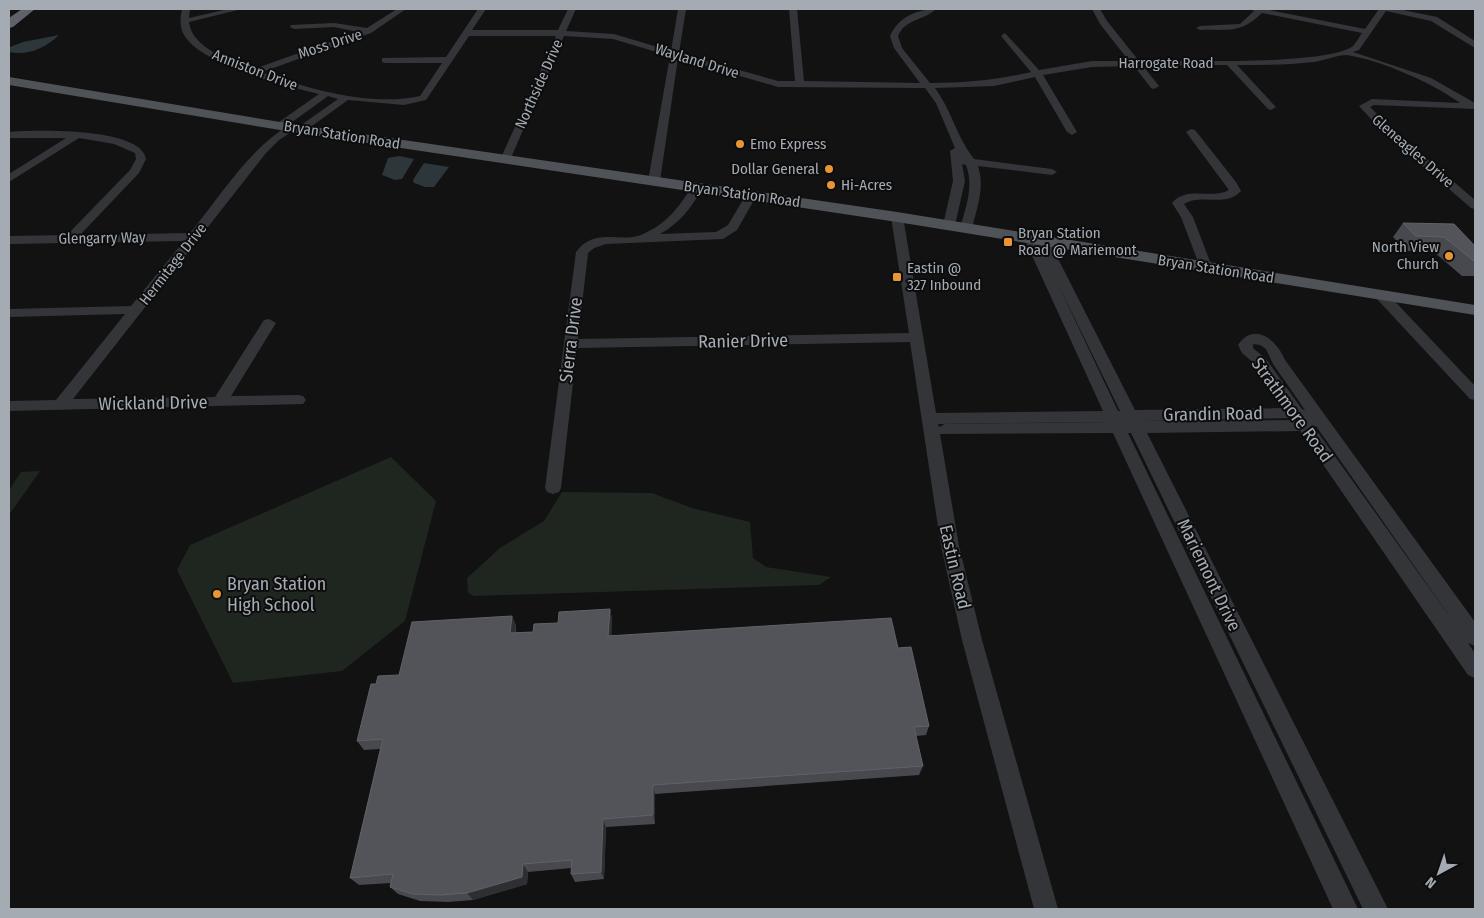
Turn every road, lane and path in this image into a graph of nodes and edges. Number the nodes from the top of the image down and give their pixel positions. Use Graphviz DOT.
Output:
graph roads {
  1 [pos="29,9"];
  2 [pos="186,9"];
  3 [pos="238,9"];
  4 [pos="402,9"];
  5 [pos="482,9"];
  6 [pos="572,9"];
  7 [pos="682,9"];
  8 [pos="793,9"];
  9 [pos="932,9"];
  10 [pos="1096,9"];
  11 [pos="1257,9"];
  12 [pos="1383,9"];
  13 [pos="1388,9"];
  14 [pos="184,21"];
  15 [pos="9,24"];
  16 [pos="294,27"];
  17 [pos="1200,28"];
  18 [pos="368,31"];
  19 [pos="1367,32"];
  20 [pos="466,33"];
  21 [pos="561,33"];
  22 [pos="1005,36"];
  23 [pos="1475,45"];
  24 [pos="1348,53"];
  25 [pos="674,54"];
  26 [pos="385,60"];
  27 [pos="447,60"];
  28 [pos="1135,62"];
  29 [pos="1230,62"];
  30 [pos="253,72"];
  31 [pos="1037,73"];
  32 [pos="9,81"];
  33 [pos="800,85"];
  34 [pos="928,86"];
  35 [pos="1154,86"];
  36 [pos="326,94"];
  37 [pos="347,97"];
  38 [pos="1271,107"];
  39 [pos="1474,107"];
  40 [pos="291,128"];
  41 [pos="1072,132"];
  42 [pos="1191,132"];
  43 [pos="9,135"];
  44 [pos="76,136"];
  45 [pos="957,144"];
  46 [pos="506,160"];
  47 [pos="955,160"];
  48 [pos="971,162"];
  49 [pos="1052,172"];
  50 [pos="9,178"];
  51 [pos="654,181"];
  52 [pos="698,187"];
  53 [pos="751,195"];
  54 [pos="1475,206"];
  55 [pos="897,217"];
  56 [pos="949,225"];
  57 [pos="966,228"];
  58 [pos="195,236"];
  59 [pos="70,238"];
  60 [pos="640,238"];
  61 [pos="9,240"];
  62 [pos="1037,240"];
  63 [pos="1206,267"];
  64 [pos="1381,295"];
  65 [pos="137,310"];
  66 [pos="1475,310"];
  67 [pos="9,313"];
  68 [pos="270,323"];
  69 [pos="916,337"];
  70 [pos="570,344"];
  71 [pos="1475,395"];
  72 [pos="298,400"];
  73 [pos="220,401"];
  74 [pos="60,405"];
  75 [pos="9,406"];
  76 [pos="1306,419"];
  77 [pos="1124,422"];
  78 [pos="929,425"];
  79 [pos="553,488"];
  80 [pos="1475,637"];
  81 [pos="1224,656"];
  82 [pos="1248,656"];
  83 [pos="1475,669"];
  84 [pos="1046,909"];
  85 [pos="1346,909"];
  86 [pos="1376,909"];
  1 -- 15 [label="highway"];
  2 -- 14 [label="street"];
  3 -- 14 [label="street"];
  4 -- 18 [label="street, Moss Drive"];
  5 -- 20 [label="street"];
  6 -- 21 [label="street, Northside Drive"];
  7 -- 25 [label="street"];
  8 -- 33 [label="street"];
  9 -- 34 [label="street"];
  10 -- 28 [label="street"];
  11 -- 17 [label="street"];
  11 -- 19 [label="street"];
  12 -- 19 [label="street"];
  13 -- 23 [label="street"];
  14 -- 30 [label="street, Anniston Drive"];
  16 -- 18 [label="street"];
  18 -- 30 [label="street, Moss Drive"];
  19 -- 24 [label="street"];
  20 -- 21 [label="street, Wayland Drive"];
  20 -- 27 [label="street"];
  21 -- 25 [label="street, Wayland Drive"];
  21 -- 46 [label="street, Northside Drive"];
  22 -- 31 [label="street"];
  24 -- 29 [label="street, Harrogate Road"];
  24 -- 39 [label="street"];
  25 -- 33 [label="street, Wayland Drive"];
  25 -- 51 [label="street"];
  26 -- 27 [label="street"];
  27 -- 37 [label="street, Anniston Drive"];
  28 -- 29 [label="street, Harrogate Road"];
  28 -- 31 [label="street, Harrogate Road"];
  28 -- 35 [label="street"];
  29 -- 38 [label="street"];
  30 -- 36 [label="street, Anniston Drive"];
  31 -- 34 [label="street, Harrogate Road"];
  31 -- 41 [label="street"];
  32 -- 40 [label="main road, Bryan Station Road"];
  33 -- 34 [label="street, Wayland Drive"];
  34 -- 45 [label="street"];
  36 -- 37 [label="street, Anniston Drive"];
  36 -- 40 [label="street, Anniston Drive"];
  37 -- 40 [label="street"];
  39 -- 54 [label="street, Gleneagles Drive"];
  40 -- 46 [label="main road, Bryan Station Road"];
  40 -- 58 [label="street, Hermitage Drive"];
  42 -- 63 [label="street"];
  43 -- 44 [label="street"];
  44 -- 50 [label="street"];
  44 -- 59 [label="street"];
  45 -- 47 [label="street"];
  45 -- 48 [label="street"];
  46 -- 51 [label="main road, Bryan Station Road"];
  47 -- 48 [label="street"];
  47 -- 56 [label="street"];
  48 -- 49 [label="street"];
  48 -- 57 [label="street"];
  51 -- 52 [label="main road, Bryan Station Road"];
  52 -- 53 [label="main road, Bryan Station Road"];
  52 -- 60 [label="street, Sierra Drive"];
  53 -- 55 [label="main road, Bryan Station Road"];
  53 -- 60 [label="street, Sierra Drive"];
  55 -- 56 [label="main road, Bryan Station Road"];
  55 -- 69 [label="street, Eastin Road"];
  56 -- 57 [label="main road, Bryan Station Road"];
  57 -- 62 [label="main road, Bryan Station Road"];
  58 -- 59 [label="street, Glengarry Way"];
  58 -- 65 [label="street, Hermitage Drive"];
  59 -- 61 [label="street, Glengarry Way"];
  60 -- 70 [label="street, Sierra Drive"];
  62 -- 63 [label="main road, Bryan Station Road"];
  62 -- 77 [label="street, Mariemont Drive"];
  63 -- 64 [label="main road, Bryan Station Road"];
  64 -- 66 [label="main road, Bryan Station Road"];
  64 -- 71 [label="street"];
  65 -- 67 [label="street"];
  65 -- 74 [label="street, Hermitage Drive"];
  68 -- 73 [label="street"];
  69 -- 70 [label="street, Ranier Drive"];
  69 -- 78 [label="street, Eastin Road"];
  70 -- 79 [label="street, Sierra Drive"];
  72 -- 73 [label="street, Wickland Drive"];
  73 -- 74 [label="street, Wickland Drive"];
  74 -- 75 [label="street, Wickland Drive"];
  76 -- 77 [label="street, Grandin Road"];
  76 -- 80 [label="street, Strathmore Road"];
  76 -- 83 [label="street, Strathmore Road"];
  77 -- 78 [label="street, Grandin Road"];
  77 -- 81 [label="street, Mariemont Drive"];
  77 -- 82 [label="street, Mariemont Drive"];
  78 -- 84 [label="street, Eastin Road"];
  81 -- 82 [label="street"];
  81 -- 85 [label="street, Mariemont Drive"];
  82 -- 86 [label="street, Mariemont Drive"];
}
